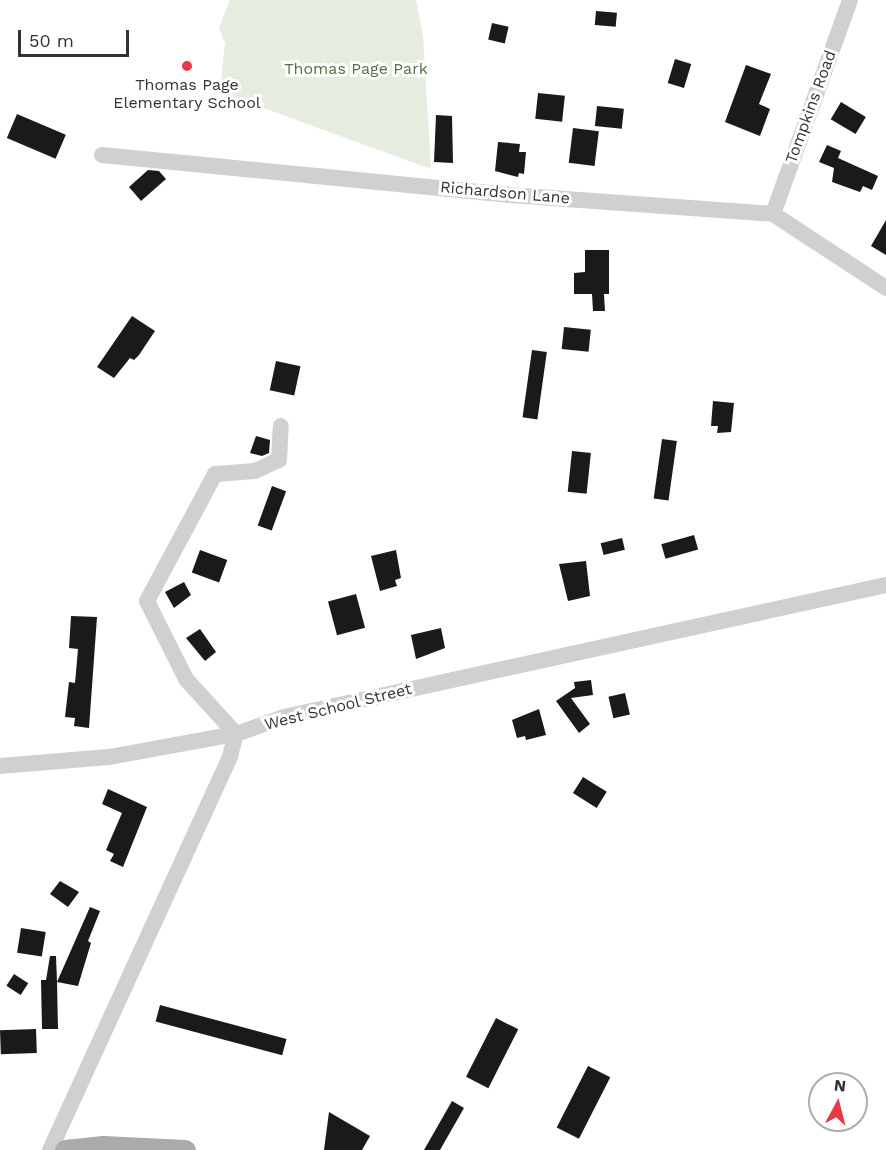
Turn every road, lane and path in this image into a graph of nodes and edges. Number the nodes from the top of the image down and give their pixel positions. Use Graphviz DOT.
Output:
graph roads {
  1 [pos="850,0"];
  2 [pos="102,155"];
  3 [pos="772,214"];
  4 [pos="886,288"];
  5 [pos="281,426"];
  6 [pos="886,585"];
  7 [pos="236,734"];
  8 [pos="0,766"];
  9 [pos="50,1150"];
  10 [pos="65,1150"];
  11 [pos="185,1150"];
  1 -- 3 [label="street, Tompkins Road"];
  2 -- 3 [label="street, Richardson Lane"];
  3 -- 4 [label="street, Richardson Lane"];
  5 -- 7 [label="street"];
  6 -- 7 [label="street, West School Street"];
  7 -- 8 [label="street, West School Street"];
  7 -- 9 [label="street"];
  10 -- 11 [label="main road"];
}
